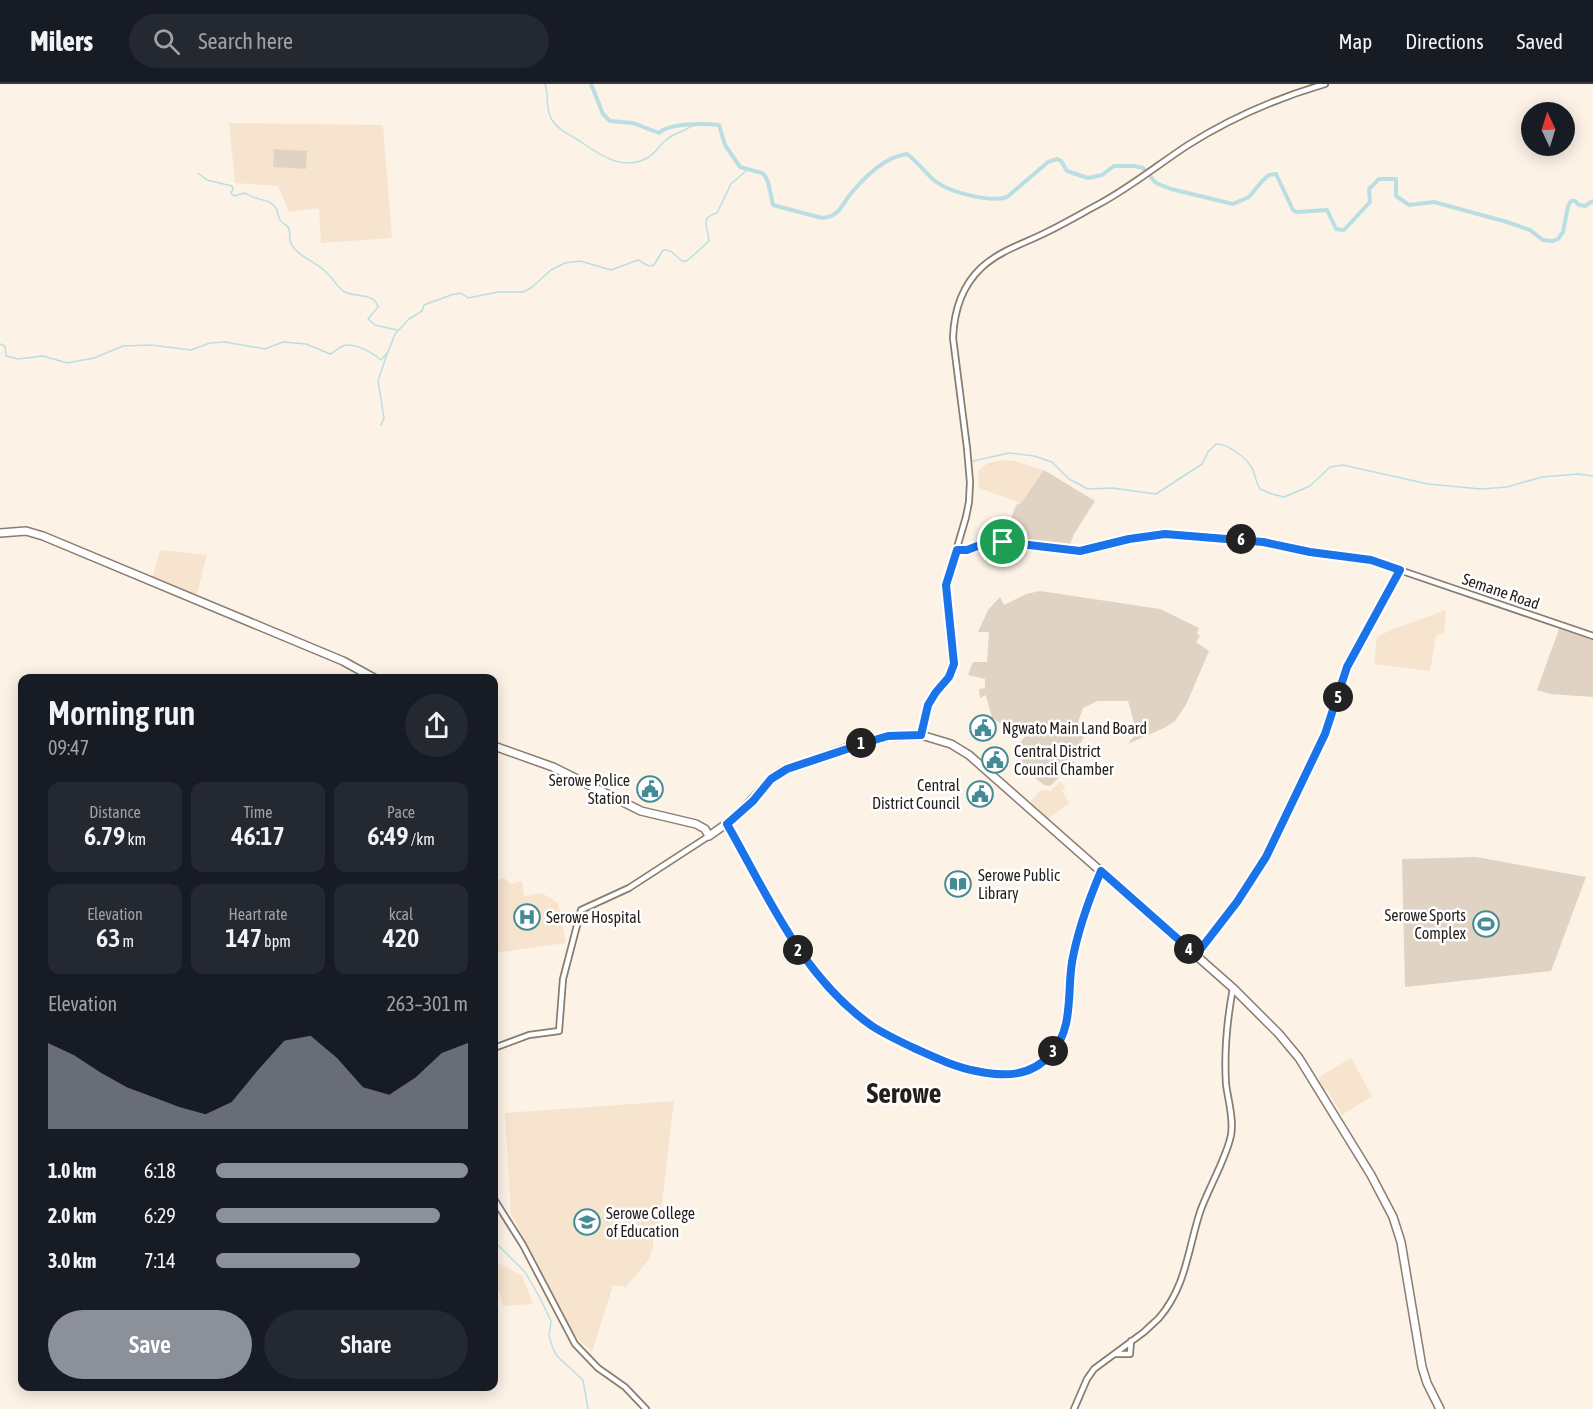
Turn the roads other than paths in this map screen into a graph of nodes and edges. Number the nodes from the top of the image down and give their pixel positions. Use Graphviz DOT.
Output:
graph roads {
  1 [pos="1325,84"];
  2 [pos="0,533"];
  3 [pos="957,550"];
  4 [pos="1400,570"];
  5 [pos="1593,636"];
  6 [pos="367,674"];
  7 [pos="921,735"];
  8 [pos="498,747"];
  9 [pos="727,824"];
  10 [pos="709,836"];
  11 [pos="1101,871"];
  12 [pos="1196,955"];
  13 [pos="1233,988"];
  14 [pos="498,1047"];
  15 [pos="498,1205"];
  16 [pos="1131,1341"];
  17 [pos="1114,1354"];
  18 [pos="646,1409"];
  19 [pos="1074,1409"];
  20 [pos="1440,1409"];
  1 -- 3 [label="street"];
  2 -- 6 [label="main road"];
  3 -- 4 [label="street, Semane Road"];
  3 -- 7 [label="street"];
  4 -- 5 [label="street, Semane Road"];
  4 -- 12 [label="street"];
  7 -- 9 [label="main road"];
  7 -- 11 [label="main road"];
  8 -- 10 [label="main road"];
  9 -- 10 [label="main road"];
  9 -- 11 [label="street"];
  10 -- 14 [label="street"];
  11 -- 12 [label="main road"];
  12 -- 13 [label="main road"];
  13 -- 16 [label="street"];
  13 -- 20 [label="main road"];
  15 -- 18 [label="street"];
  16 -- 17 [label="street"];
  16 -- 17 [label="street"];
  17 -- 19 [label="street"];
}
